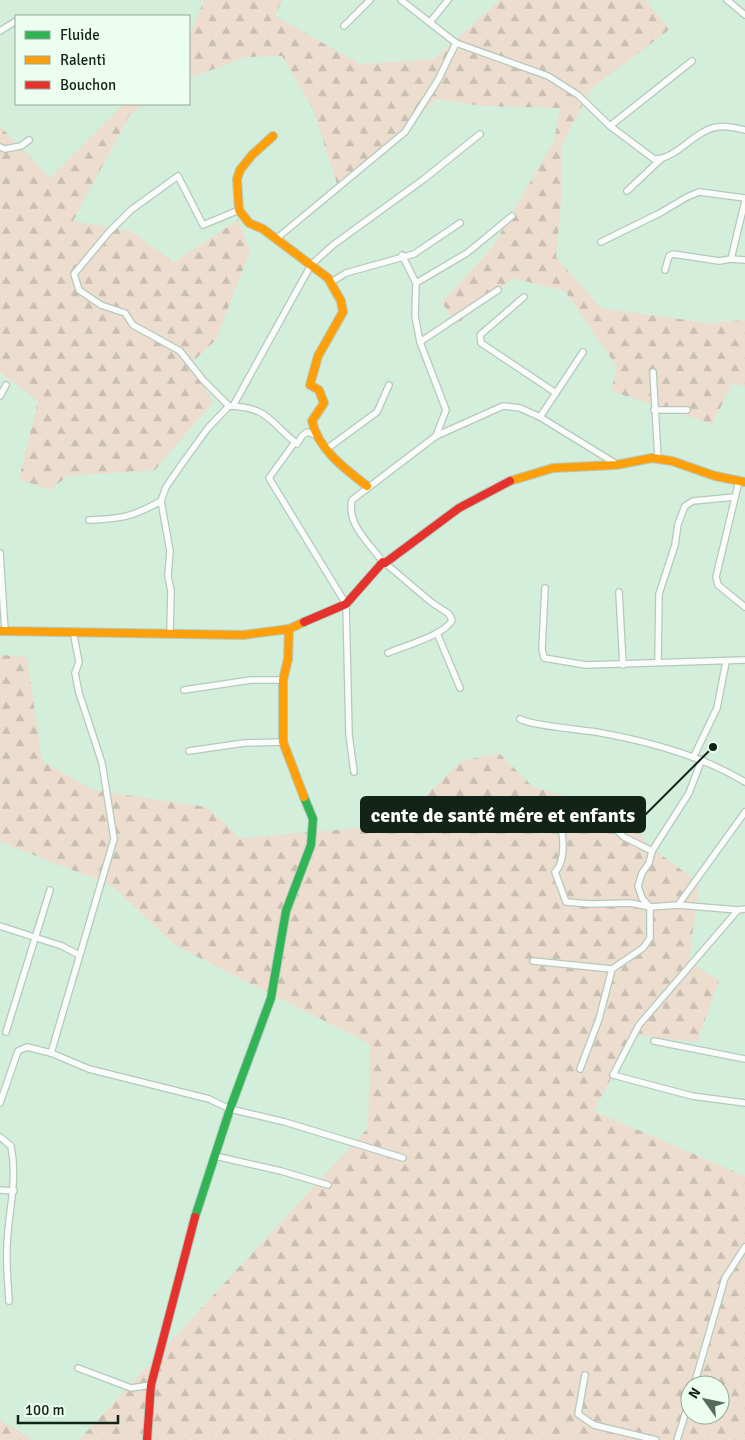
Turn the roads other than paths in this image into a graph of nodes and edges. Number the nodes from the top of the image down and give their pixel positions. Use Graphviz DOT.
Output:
graph roads {
  1 [pos="370,0"];
  2 [pos="401,0"];
  3 [pos="448,0"];
  4 [pos="727,0"];
  5 [pos="745,15"];
  6 [pos="431,21"];
  7 [pos="15,22"];
  8 [pos="344,26"];
  9 [pos="0,31"];
  10 [pos="456,43"];
  11 [pos="692,61"];
  12 [pos="610,126"];
  13 [pos="745,130"];
  14 [pos="480,134"];
  15 [pos="273,136"];
  16 [pos="29,140"];
  17 [pos="0,147"];
  18 [pos="662,159"];
  19 [pos="627,191"];
  20 [pos="745,200"];
  21 [pos="239,210"];
  22 [pos="512,216"];
  23 [pos="460,223"];
  24 [pos="276,239"];
  25 [pos="601,242"];
  26 [pos="402,256"];
  27 [pos="731,258"];
  28 [pos="745,260"];
  29 [pos="311,265"];
  30 [pos="665,270"];
  31 [pos="330,283"];
  32 [pos="416,283"];
  33 [pos="498,290"];
  34 [pos="524,297"];
  35 [pos="420,342"];
  36 [pos="583,352"];
  37 [pos="653,372"];
  38 [pos="6,385"];
  39 [pos="389,385"];
  40 [pos="556,393"];
  41 [pos="0,396"];
  42 [pos="231,406"];
  43 [pos="654,410"];
  44 [pos="687,410"];
  45 [pos="540,417"];
  46 [pos="315,435"];
  47 [pos="436,436"];
  48 [pos="295,442"];
  49 [pos="328,448"];
  50 [pos="658,458"];
  51 [pos="618,465"];
  52 [pos="742,482"];
  53 [pos="367,486"];
  54 [pos="735,497"];
  55 [pos="161,501"];
  56 [pos="89,520"];
  57 [pos="0,553"];
  58 [pos="384,563"];
  59 [pos="545,588"];
  60 [pos="619,592"];
  61 [pos="346,604"];
  62 [pos="745,607"];
  63 [pos="289,629"];
  64 [pos="2,631"];
  65 [pos="73,632"];
  66 [pos="437,633"];
  67 [pos="170,634"];
  68 [pos="388,653"];
  69 [pos="745,660"];
  70 [pos="658,662"];
  71 [pos="726,662"];
  72 [pos="623,665"];
  73 [pos="283,680"];
  74 [pos="460,688"];
  75 [pos="184,690"];
  76 [pos="520,719"];
  77 [pos="283,742"];
  78 [pos="189,750"];
  79 [pos="694,756"];
  80 [pos="702,759"];
  81 [pos="354,772"];
  82 [pos="745,782"];
  83 [pos="745,812"];
  84 [pos="652,851"];
  85 [pos="50,890"];
  86 [pos="678,905"];
  87 [pos="650,907"];
  88 [pos="745,909"];
  89 [pos="738,910"];
  90 [pos="0,926"];
  91 [pos="36,938"];
  92 [pos="79,955"];
  93 [pos="533,961"];
  94 [pos="612,969"];
  95 [pos="6,1032"];
  96 [pos="654,1042"];
  97 [pos="51,1053"];
  98 [pos="745,1059"];
  99 [pos="580,1069"];
  100 [pos="0,1103"];
  101 [pos="745,1103"];
  102 [pos="230,1109"];
  103 [pos="0,1137"];
  104 [pos="215,1156"];
  105 [pos="403,1158"];
  106 [pos="328,1186"];
  107 [pos="0,1190"];
  108 [pos="14,1191"];
  109 [pos="3,1246"];
  110 [pos="745,1247"];
  111 [pos="9,1302"];
  112 [pos="78,1368"];
  113 [pos="585,1375"];
  114 [pos="697,1375"];
  115 [pos="150,1385"];
  116 [pos="682,1425"];
  117 [pos="146,1440"];
  118 [pos="656,1440"];
  119 [pos="677,1440"];
  1 -- 8 [label="street"];
  2 -- 6 [label="street"];
  3 -- 6 [label="street"];
  4 -- 5 [label="street"];
  6 -- 10 [label="street"];
  7 -- 9 [label="street"];
  10 -- 12 [label="street"];
  10 -- 24 [label="street"];
  11 -- 12 [label="street"];
  12 -- 18 [label="street"];
  13 -- 18 [label="street"];
  14 -- 29 [label="street"];
  15 -- 21 [label="street"];
  16 -- 17 [label="street"];
  18 -- 19 [label="street"];
  20 -- 25 [label="street"];
  20 -- 27 [label="street"];
  21 -- 24 [label="street"];
  21 -- 42 [label="street"];
  22 -- 32 [label="street"];
  23 -- 26 [label="street"];
  24 -- 29 [label="street"];
  26 -- 31 [label="street"];
  26 -- 32 [label="street"];
  27 -- 28 [label="street"];
  27 -- 30 [label="street"];
  29 -- 31 [label="street"];
  29 -- 42 [label="street"];
  31 -- 46 [label="street"];
  32 -- 35 [label="street"];
  33 -- 35 [label="street"];
  34 -- 40 [label="street"];
  35 -- 47 [label="street"];
  36 -- 40 [label="street"];
  37 -- 43 [label="street"];
  38 -- 41 [label="street"];
  39 -- 49 [label="street"];
  40 -- 45 [label="street"];
  42 -- 48 [label="street"];
  42 -- 55 [label="street"];
  43 -- 44 [label="street"];
  43 -- 50 [label="street"];
  45 -- 47 [label="street"];
  45 -- 51 [label="street"];
  46 -- 48 [label="street"];
  46 -- 49 [label="street"];
  47 -- 53 [label="street"];
  48 -- 61 [label="street"];
  49 -- 53 [label="street"];
  50 -- 51 [label="street"];
  50 -- 52 [label="street"];
  51 -- 58 [label="street"];
  52 -- 54 [label="street"];
  53 -- 58 [label="street"];
  54 -- 62 [label="street"];
  54 -- 70 [label="street"];
  55 -- 56 [label="street"];
  55 -- 67 [label="street"];
  57 -- 64 [label="street"];
  58 -- 61 [label="street"];
  58 -- 66 [label="street"];
  59 -- 72 [label="street"];
  60 -- 72 [label="street"];
  61 -- 63 [label="street"];
  61 -- 81 [label="street"];
  63 -- 67 [label="street"];
  63 -- 73 [label="street"];
  64 -- 65 [label="street"];
  65 -- 67 [label="street"];
  65 -- 92 [label="street"];
  66 -- 68 [label="street"];
  66 -- 74 [label="street"];
  69 -- 71 [label="street"];
  70 -- 71 [label="street"];
  70 -- 72 [label="street"];
  71 -- 79 [label="street"];
  73 -- 75 [label="street"];
  73 -- 77 [label="street"];
  76 -- 79 [label="street"];
  77 -- 78 [label="street"];
  77 -- 102 [label="street"];
  79 -- 80 [label="street"];
  80 -- 82 [label="street"];
  80 -- 84 [label="street"];
  83 -- 86 [label="street"];
  84 -- 87 [label="street"];
  84 -- 87 [label="street"];
  85 -- 91 [label="street"];
  86 -- 87 [label="street"];
  86 -- 89 [label="street"];
  87 -- 94 [label="street"];
  88 -- 89 [label="street"];
  89 -- 101 [label="street"];
  90 -- 91 [label="street"];
  91 -- 92 [label="street"];
  91 -- 95 [label="street"];
  92 -- 97 [label="street"];
  93 -- 94 [label="street"];
  94 -- 99 [label="street"];
  96 -- 98 [label="street"];
  97 -- 100 [label="street"];
  97 -- 102 [label="street"];
  102 -- 104 [label="street"];
  102 -- 105 [label="street"];
  103 -- 108 [label="street"];
  104 -- 106 [label="street"];
  104 -- 115 [label="street"];
  107 -- 108 [label="street"];
  108 -- 109 [label="street"];
  109 -- 111 [label="street"];
  110 -- 114 [label="street"];
  112 -- 115 [label="street"];
  113 -- 118 [label="street"];
  115 -- 117 [label="street"];
  116 -- 119 [label="street"];
}
